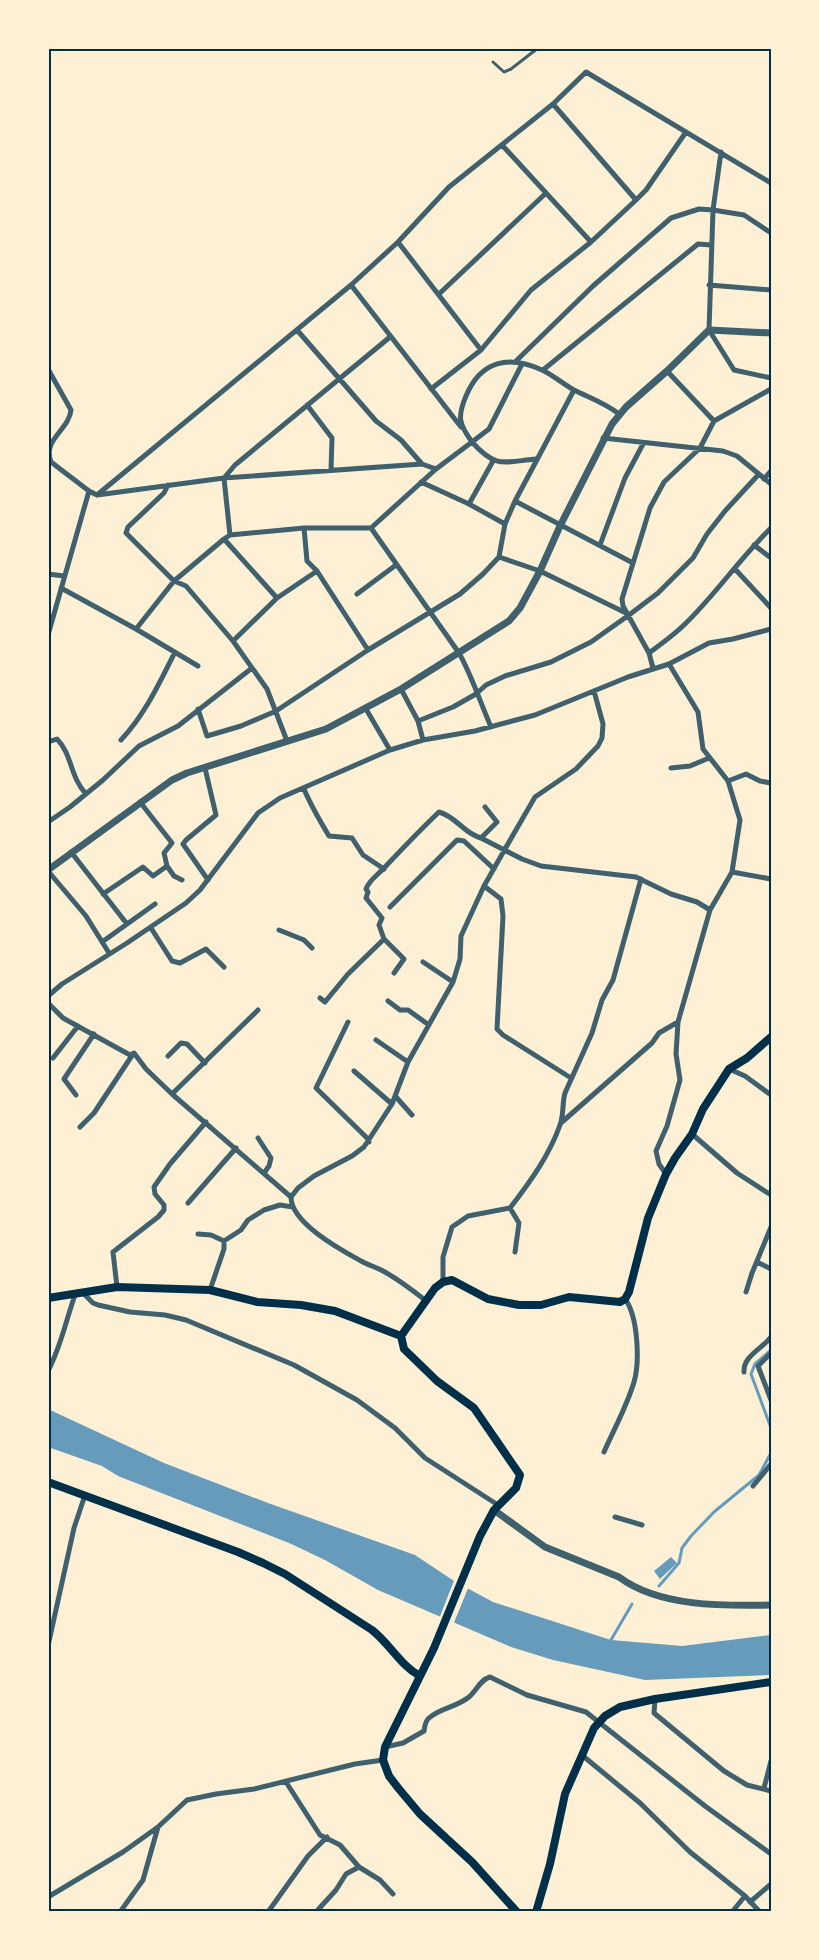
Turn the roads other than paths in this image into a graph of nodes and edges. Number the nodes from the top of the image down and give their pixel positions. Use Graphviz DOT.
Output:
graph roads {
  1 [pos="538,48"];
  2 [pos="493,62"];
  3 [pos="553,104"];
  4 [pos="686,132"];
  5 [pos="502,145"];
  6 [pos="721,152"];
  7 [pos="771,183"];
  8 [pos="545,194"];
  9 [pos="636,200"];
  10 [pos="713,210"];
  11 [pos="771,233"];
  12 [pos="398,242"];
  13 [pos="591,242"];
  14 [pos="711,245"];
  15 [pos="351,285"];
  16 [pos="709,285"];
  17 [pos="771,290"];
  18 [pos="439,294"];
  19 [pos="297,330"];
  20 [pos="709,330"];
  21 [pos="771,333"];
  22 [pos="390,337"];
  23 [pos="481,350"];
  24 [pos="515,362"];
  25 [pos="522,364"];
  26 [pos="48,369"];
  27 [pos="543,370"];
  28 [pos="667,371"];
  29 [pos="771,378"];
  30 [pos="339,379"];
  31 [pos="431,389"];
  32 [pos="771,389"];
  33 [pos="574,390"];
  34 [pos="306,405"];
  35 [pos="619,414"];
  36 [pos="714,421"];
  37 [pos="461,427"];
  38 [pos="603,438"];
  39 [pos="472,442"];
  40 [pos="643,444"];
  41 [pos="700,448"];
  42 [pos="536,459"];
  43 [pos="493,461"];
  44 [pos="422,464"];
  45 [pos="436,469"];
  46 [pos="331,470"];
  47 [pos="771,471"];
  48 [pos="762,477"];
  49 [pos="224,478"];
  50 [pos="421,482"];
  51 [pos="771,484"];
  52 [pos="168,485"];
  53 [pos="89,491"];
  54 [pos="97,495"];
  55 [pos="515,501"];
  56 [pos="469,504"];
  57 [pos="505,524"];
  58 [pos="560,526"];
  59 [pos="304,528"];
  60 [pos="371,528"];
  61 [pos="771,528"];
  62 [pos="230,535"];
  63 [pos="224,539"];
  64 [pos="754,544"];
  65 [pos="600,545"];
  66 [pos="499,557"];
  67 [pos="771,558"];
  68 [pos="633,563"];
  69 [pos="396,565"];
  70 [pos="735,569"];
  71 [pos="317,571"];
  72 [pos="540,571"];
  73 [pos="48,574"];
  74 [pos="64,576"];
  75 [pos="174,581"];
  76 [pos="61,588"];
  77 [pos="357,594"];
  78 [pos="277,598"];
  79 [pos="771,608"];
  80 [pos="430,612"];
  81 [pos="629,615"];
  82 [pos="136,629"];
  83 [pos="771,629"];
  84 [pos="48,635"];
  85 [pos="233,641"];
  86 [pos="368,650"];
  87 [pos="175,652"];
  88 [pos="459,652"];
  89 [pos="649,653"];
  90 [pos="669,664"];
  91 [pos="198,666"];
  92 [pos="252,668"];
  93 [pos="653,668"];
  94 [pos="401,689"];
  95 [pos="594,691"];
  96 [pos="476,694"];
  97 [pos="198,709"];
  98 [pos="366,709"];
  99 [pos="276,711"];
  100 [pos="418,721"];
  101 [pos="491,727"];
  102 [pos="121,740"];
  103 [pos="423,740"];
  104 [pos="287,741"];
  105 [pos="48,742"];
  106 [pos="390,750"];
  107 [pos="709,758"];
  108 [pos="205,768"];
  109 [pos="671,768"];
  110 [pos="728,781"];
  111 [pos="771,783"];
  112 [pos="304,789"];
  113 [pos="86,794"];
  114 [pos="140,802"];
  115 [pos="485,807"];
  116 [pos="48,822"];
  117 [pos="481,838"];
  118 [pos="172,843"];
  119 [pos="183,844"];
  120 [pos="505,849"];
  121 [pos="71,852"];
  122 [pos="167,866"];
  123 [pos="384,869"];
  124 [pos="494,869"];
  125 [pos="48,870"];
  126 [pos="732,872"];
  127 [pos="641,879"];
  128 [pos="771,879"];
  129 [pos="182,880"];
  130 [pos="208,880"];
  131 [pos="484,886"];
  132 [pos="103,894"];
  133 [pos="155,904"];
  134 [pos="390,907"];
  135 [pos="710,910"];
  136 [pos="127,924"];
  137 [pos="151,928"];
  138 [pos="279,930"];
  139 [pos="384,939"];
  140 [pos="102,942"];
  141 [pos="312,948"];
  142 [pos="109,953"];
  143 [pos="423,962"];
  144 [pos="224,967"];
  145 [pos="394,973"];
  146 [pos="453,982"];
  147 [pos="48,996"];
  148 [pos="320,998"];
  149 [pos="388,1001"];
  150 [pos="48,1003"];
  151 [pos="258,1010"];
  152 [pos="348,1022"];
  153 [pos="678,1022"];
  154 [pos="429,1025"];
  155 [pos="78,1026"];
  156 [pos="94,1034"];
  157 [pos="771,1037"];
  158 [pos="376,1040"];
  159 [pos="134,1053"];
  160 [pos="168,1056"];
  161 [pos="53,1058"];
  162 [pos="205,1062"];
  163 [pos="408,1062"];
  164 [pos="729,1069"];
  165 [pos="354,1071"];
  166 [pos="571,1078"];
  167 [pos="172,1094"];
  168 [pos="76,1095"];
  169 [pos="771,1095"];
  170 [pos="396,1097"];
  171 [pos="392,1104"];
  172 [pos="412,1115"];
  173 [pos="206,1122"];
  174 [pos="562,1122"];
  175 [pos="80,1127"];
  176 [pos="692,1134"];
  177 [pos="258,1138"];
  178 [pos="369,1142"];
  179 [pos="236,1148"];
  180 [pos="264,1173"];
  181 [pos="666,1174"];
  182 [pos="771,1195"];
  183 [pos="291,1197"];
  184 [pos="188,1203"];
  185 [pos="293,1207"];
  186 [pos="510,1208"];
  187 [pos="771,1227"];
  188 [pos="198,1234"];
  189 [pos="224,1241"];
  190 [pos="515,1252"];
  191 [pos="757,1262"];
  192 [pos="771,1269"];
  193 [pos="443,1282"];
  194 [pos="117,1287"];
  195 [pos="210,1290"];
  196 [pos="746,1292"];
  197 [pos="84,1294"];
  198 [pos="75,1295"];
  199 [pos="48,1298"];
  200 [pos="625,1299"];
  201 [pos="423,1306"];
  202 [pos="401,1336"];
  203 [pos="771,1337"];
  204 [pos="771,1353"];
  205 [pos="49,1369"];
  206 [pos="744,1372"];
  207 [pos="771,1400"];
  208 [pos="604,1452"];
  209 [pos="771,1464"];
  210 [pos="48,1482"];
  211 [pos="753,1486"];
  212 [pos="85,1496"];
  213 [pos="496,1508"];
  214 [pos="615,1517"];
  215 [pos="642,1525"];
  216 [pos="771,1605"];
  217 [pos="48,1646"];
  218 [pos="420,1676"];
  219 [pos="771,1682"];
  220 [pos="655,1699"];
  221 [pos="598,1723"];
  222 [pos="385,1747"];
  223 [pos="583,1756"];
  224 [pos="383,1760"];
  225 [pos="771,1761"];
  226 [pos="286,1782"];
  227 [pos="764,1788"];
  228 [pos="771,1791"];
  229 [pos="158,1827"];
  230 [pos="327,1838"];
  231 [pos="771,1854"];
  232 [pos="359,1867"];
  233 [pos="771,1884"];
  234 [pos="393,1894"];
  235 [pos="745,1896"];
  236 [pos="48,1897"];
  237 [pos="750,1902"];
  238 [pos="120,1912"];
  239 [pos="268,1912"];
  240 [pos="316,1912"];
  241 [pos="517,1912"];
  242 [pos="536,1912"];
  243 [pos="732,1912"];
  244 [pos="760,1912"];
  1 -- 2 [label="lane"];
  3 -- 4 [label="street"];
  3 -- 5 [label="street"];
  3 -- 9 [label="street"];
  4 -- 6 [label="street"];
  4 -- 9 [label="street"];
  5 -- 8 [label="street"];
  5 -- 12 [label="street"];
  6 -- 7 [label="street"];
  6 -- 10 [label="street"];
  8 -- 13 [label="street"];
  8 -- 18 [label="street"];
  9 -- 13 [label="street"];
  10 -- 11 [label="street"];
  10 -- 14 [label="street"];
  10 -- 24 [label="street"];
  12 -- 15 [label="street"];
  12 -- 18 [label="street"];
  13 -- 23 [label="street"];
  14 -- 16 [label="street"];
  14 -- 27 [label="street"];
  15 -- 19 [label="street"];
  15 -- 22 [label="street"];
  16 -- 17 [label="street"];
  16 -- 20 [label="street"];
  18 -- 23 [label="street"];
  19 -- 30 [label="street"];
  19 -- 54 [label="street"];
  20 -- 21 [label="street"];
  20 -- 28 [label="street"];
  20 -- 29 [label="street"];
  22 -- 30 [label="street"];
  22 -- 31 [label="street"];
  23 -- 31 [label="street"];
  24 -- 25 [label="street"];
  24 -- 37 [label="street"];
  25 -- 27 [label="street"];
  25 -- 39 [label="street"];
  26 -- 53 [label="street"];
  27 -- 33 [label="street"];
  28 -- 35 [label="street"];
  28 -- 36 [label="street"];
  30 -- 34 [label="street"];
  30 -- 44 [label="street"];
  31 -- 37 [label="street"];
  32 -- 36 [label="street"];
  33 -- 35 [label="street"];
  33 -- 42 [label="street"];
  34 -- 46 [label="street"];
  34 -- 49 [label="street"];
  35 -- 38 [label="street"];
  36 -- 41 [label="street"];
  37 -- 39 [label="street"];
  38 -- 40 [label="street"];
  38 -- 58 [label="street"];
  39 -- 43 [label="street"];
  39 -- 45 [label="street"];
  40 -- 41 [label="street"];
  40 -- 65 [label="street"];
  41 -- 48 [label="street"];
  41 -- 68 [label="street"];
  42 -- 43 [label="street"];
  42 -- 55 [label="street"];
  43 -- 56 [label="street"];
  44 -- 45 [label="street"];
  44 -- 46 [label="street"];
  45 -- 50 [label="street"];
  46 -- 49 [label="street"];
  47 -- 48 [label="street"];
  48 -- 51 [label="street"];
  48 -- 81 [label="street"];
  49 -- 52 [label="street"];
  49 -- 62 [label="street"];
  50 -- 56 [label="street"];
  50 -- 60 [label="street"];
  52 -- 54 [label="street"];
  52 -- 75 [label="street"];
  53 -- 54 [label="street"];
  53 -- 74 [label="street"];
  55 -- 57 [label="street"];
  55 -- 58 [label="street"];
  56 -- 57 [label="street"];
  57 -- 66 [label="street"];
  58 -- 65 [label="street"];
  58 -- 72 [label="street"];
  59 -- 60 [label="street"];
  59 -- 62 [label="street"];
  59 -- 71 [label="street"];
  60 -- 69 [label="street"];
  61 -- 64 [label="street"];
  62 -- 63 [label="street"];
  63 -- 75 [label="street"];
  63 -- 78 [label="street"];
  64 -- 67 [label="street"];
  64 -- 70 [label="street"];
  65 -- 68 [label="street"];
  66 -- 72 [label="street"];
  66 -- 80 [label="street"];
  68 -- 81 [label="street"];
  69 -- 77 [label="street"];
  69 -- 80 [label="street"];
  70 -- 79 [label="street"];
  70 -- 89 [label="street"];
  71 -- 78 [label="street"];
  71 -- 86 [label="street"];
  72 -- 81 [label="street"];
  72 -- 88 [label="street"];
  73 -- 74 [label="street"];
  74 -- 76 [label="street"];
  75 -- 82 [label="street"];
  75 -- 85 [label="street"];
  76 -- 82 [label="street"];
  76 -- 84 [label="street"];
  78 -- 85 [label="street"];
  80 -- 86 [label="street"];
  80 -- 88 [label="street"];
  81 -- 89 [label="street"];
  81 -- 96 [label="street"];
  82 -- 87 [label="street"];
  83 -- 90 [label="street"];
  85 -- 92 [label="street"];
  86 -- 99 [label="street"];
  87 -- 91 [label="street"];
  87 -- 102 [label="street"];
  88 -- 94 [label="street"];
  88 -- 96 [label="street"];
  89 -- 93 [label="street"];
  90 -- 93 [label="street"];
  90 -- 107 [label="street"];
  92 -- 97 [label="street"];
  92 -- 99 [label="street"];
  93 -- 95 [label="street"];
  94 -- 98 [label="street"];
  94 -- 100 [label="street"];
  95 -- 101 [label="street"];
  95 -- 120 [label="street"];
  96 -- 100 [label="street"];
  96 -- 101 [label="street"];
  97 -- 99 [label="street"];
  97 -- 113 [label="street"];
  98 -- 104 [label="street"];
  98 -- 106 [label="street"];
  99 -- 104 [label="street"];
  100 -- 103 [label="street"];
  101 -- 103 [label="street"];
  103 -- 106 [label="street"];
  104 -- 108 [label="street"];
  105 -- 113 [label="street"];
  106 -- 112 [label="street"];
  107 -- 109 [label="street"];
  107 -- 110 [label="street"];
  108 -- 114 [label="street"];
  108 -- 119 [label="street"];
  110 -- 111 [label="street"];
  110 -- 126 [label="street"];
  112 -- 123 [label="street"];
  112 -- 130 [label="street"];
  113 -- 116 [label="street"];
  114 -- 118 [label="street"];
  114 -- 121 [label="street"];
  115 -- 117 [label="street"];
  117 -- 120 [label="street"];
  117 -- 123 [label="street"];
  118 -- 119 [label="street"];
  118 -- 122 [label="street"];
  119 -- 130 [label="street"];
  120 -- 124 [label="street"];
  120 -- 127 [label="street"];
  121 -- 125 [label="street"];
  121 -- 132 [label="street"];
  122 -- 129 [label="street"];
  122 -- 132 [label="street"];
  123 -- 139 [label="street"];
  124 -- 131 [label="street"];
  124 -- 134 [label="street"];
  125 -- 140 [label="street"];
  126 -- 128 [label="street"];
  126 -- 135 [label="street"];
  127 -- 135 [label="street"];
  127 -- 166 [label="street"];
  130 -- 137 [label="street"];
  131 -- 146 [label="street"];
  131 -- 166 [label="street"];
  132 -- 136 [label="street"];
  133 -- 136 [label="street"];
  135 -- 153 [label="street"];
  136 -- 140 [label="street"];
  137 -- 142 [label="street"];
  137 -- 144 [label="street"];
  138 -- 141 [label="street"];
  139 -- 145 [label="street"];
  139 -- 148 [label="street"];
  140 -- 142 [label="street"];
  142 -- 147 [label="street"];
  143 -- 146 [label="street"];
  146 -- 154 [label="street"];
  149 -- 154 [label="street"];
  150 -- 155 [label="street"];
  151 -- 162 [label="street"];
  152 -- 178 [label="street"];
  153 -- 174 [label="street"];
  153 -- 181 [label="street"];
  154 -- 163 [label="street"];
  155 -- 156 [label="street"];
  155 -- 161 [label="street"];
  156 -- 159 [label="street"];
  156 -- 168 [label="street"];
  157 -- 164 [label="main road"];
  158 -- 163 [label="street"];
  159 -- 167 [label="street"];
  159 -- 175 [label="street"];
  160 -- 162 [label="street"];
  162 -- 167 [label="street"];
  163 -- 170 [label="street"];
  164 -- 169 [label="street"];
  164 -- 176 [label="main road"];
  165 -- 171 [label="street"];
  166 -- 174 [label="street"];
  167 -- 173 [label="street"];
  170 -- 171 [label="street"];
  170 -- 172 [label="street"];
  171 -- 178 [label="street"];
  173 -- 179 [label="street"];
  173 -- 194 [label="street"];
  174 -- 186 [label="street"];
  176 -- 181 [label="main road"];
  176 -- 182 [label="street"];
  177 -- 180 [label="street"];
  178 -- 183 [label="street"];
  179 -- 180 [label="street"];
  179 -- 184 [label="street"];
  180 -- 183 [label="street"];
  181 -- 200 [label="main road"];
  183 -- 185 [label="street"];
  185 -- 189 [label="street"];
  185 -- 201 [label="street"];
  186 -- 190 [label="street"];
  186 -- 193 [label="street"];
  187 -- 191 [label="street"];
  188 -- 189 [label="street"];
  189 -- 195 [label="street"];
  191 -- 192 [label="street"];
  191 -- 196 [label="street"];
  193 -- 200 [label="main road"];
  193 -- 201 [label="main road"];
  194 -- 195 [label="main road"];
  194 -- 197 [label="main road"];
  195 -- 202 [label="main road"];
  197 -- 198 [label="main road"];
  197 -- 213 [label="street"];
  198 -- 199 [label="main road"];
  198 -- 205 [label="street"];
  200 -- 208 [label="street"];
  201 -- 202 [label="main road"];
  202 -- 213 [label="main road"];
  203 -- 206 [label="street"];
  204 -- 207 [label="street"];
  209 -- 211 [label="street"];
  210 -- 212 [label="main road"];
  212 -- 217 [label="street"];
  212 -- 218 [label="main road"];
  213 -- 216 [label="street"];
  213 -- 218 [label="main road"];
  214 -- 215 [label="street"];
  218 -- 222 [label="main road"];
  219 -- 220 [label="main road"];
  220 -- 221 [label="main road"];
  220 -- 227 [label="street"];
  221 -- 222 [label="street"];
  221 -- 223 [label="main road"];
  221 -- 231 [label="street"];
  222 -- 224 [label="main road"];
  223 -- 235 [label="street"];
  223 -- 242 [label="main road"];
  224 -- 226 [label="street"];
  224 -- 241 [label="main road"];
  225 -- 227 [label="street"];
  226 -- 229 [label="street"];
  226 -- 230 [label="street"];
  227 -- 228 [label="street"];
  229 -- 236 [label="street"];
  229 -- 238 [label="street"];
  230 -- 232 [label="street"];
  230 -- 239 [label="street"];
  232 -- 234 [label="street"];
  232 -- 240 [label="street"];
  233 -- 237 [label="street"];
  235 -- 237 [label="street"];
  235 -- 243 [label="street"];
  237 -- 244 [label="street"];
}
